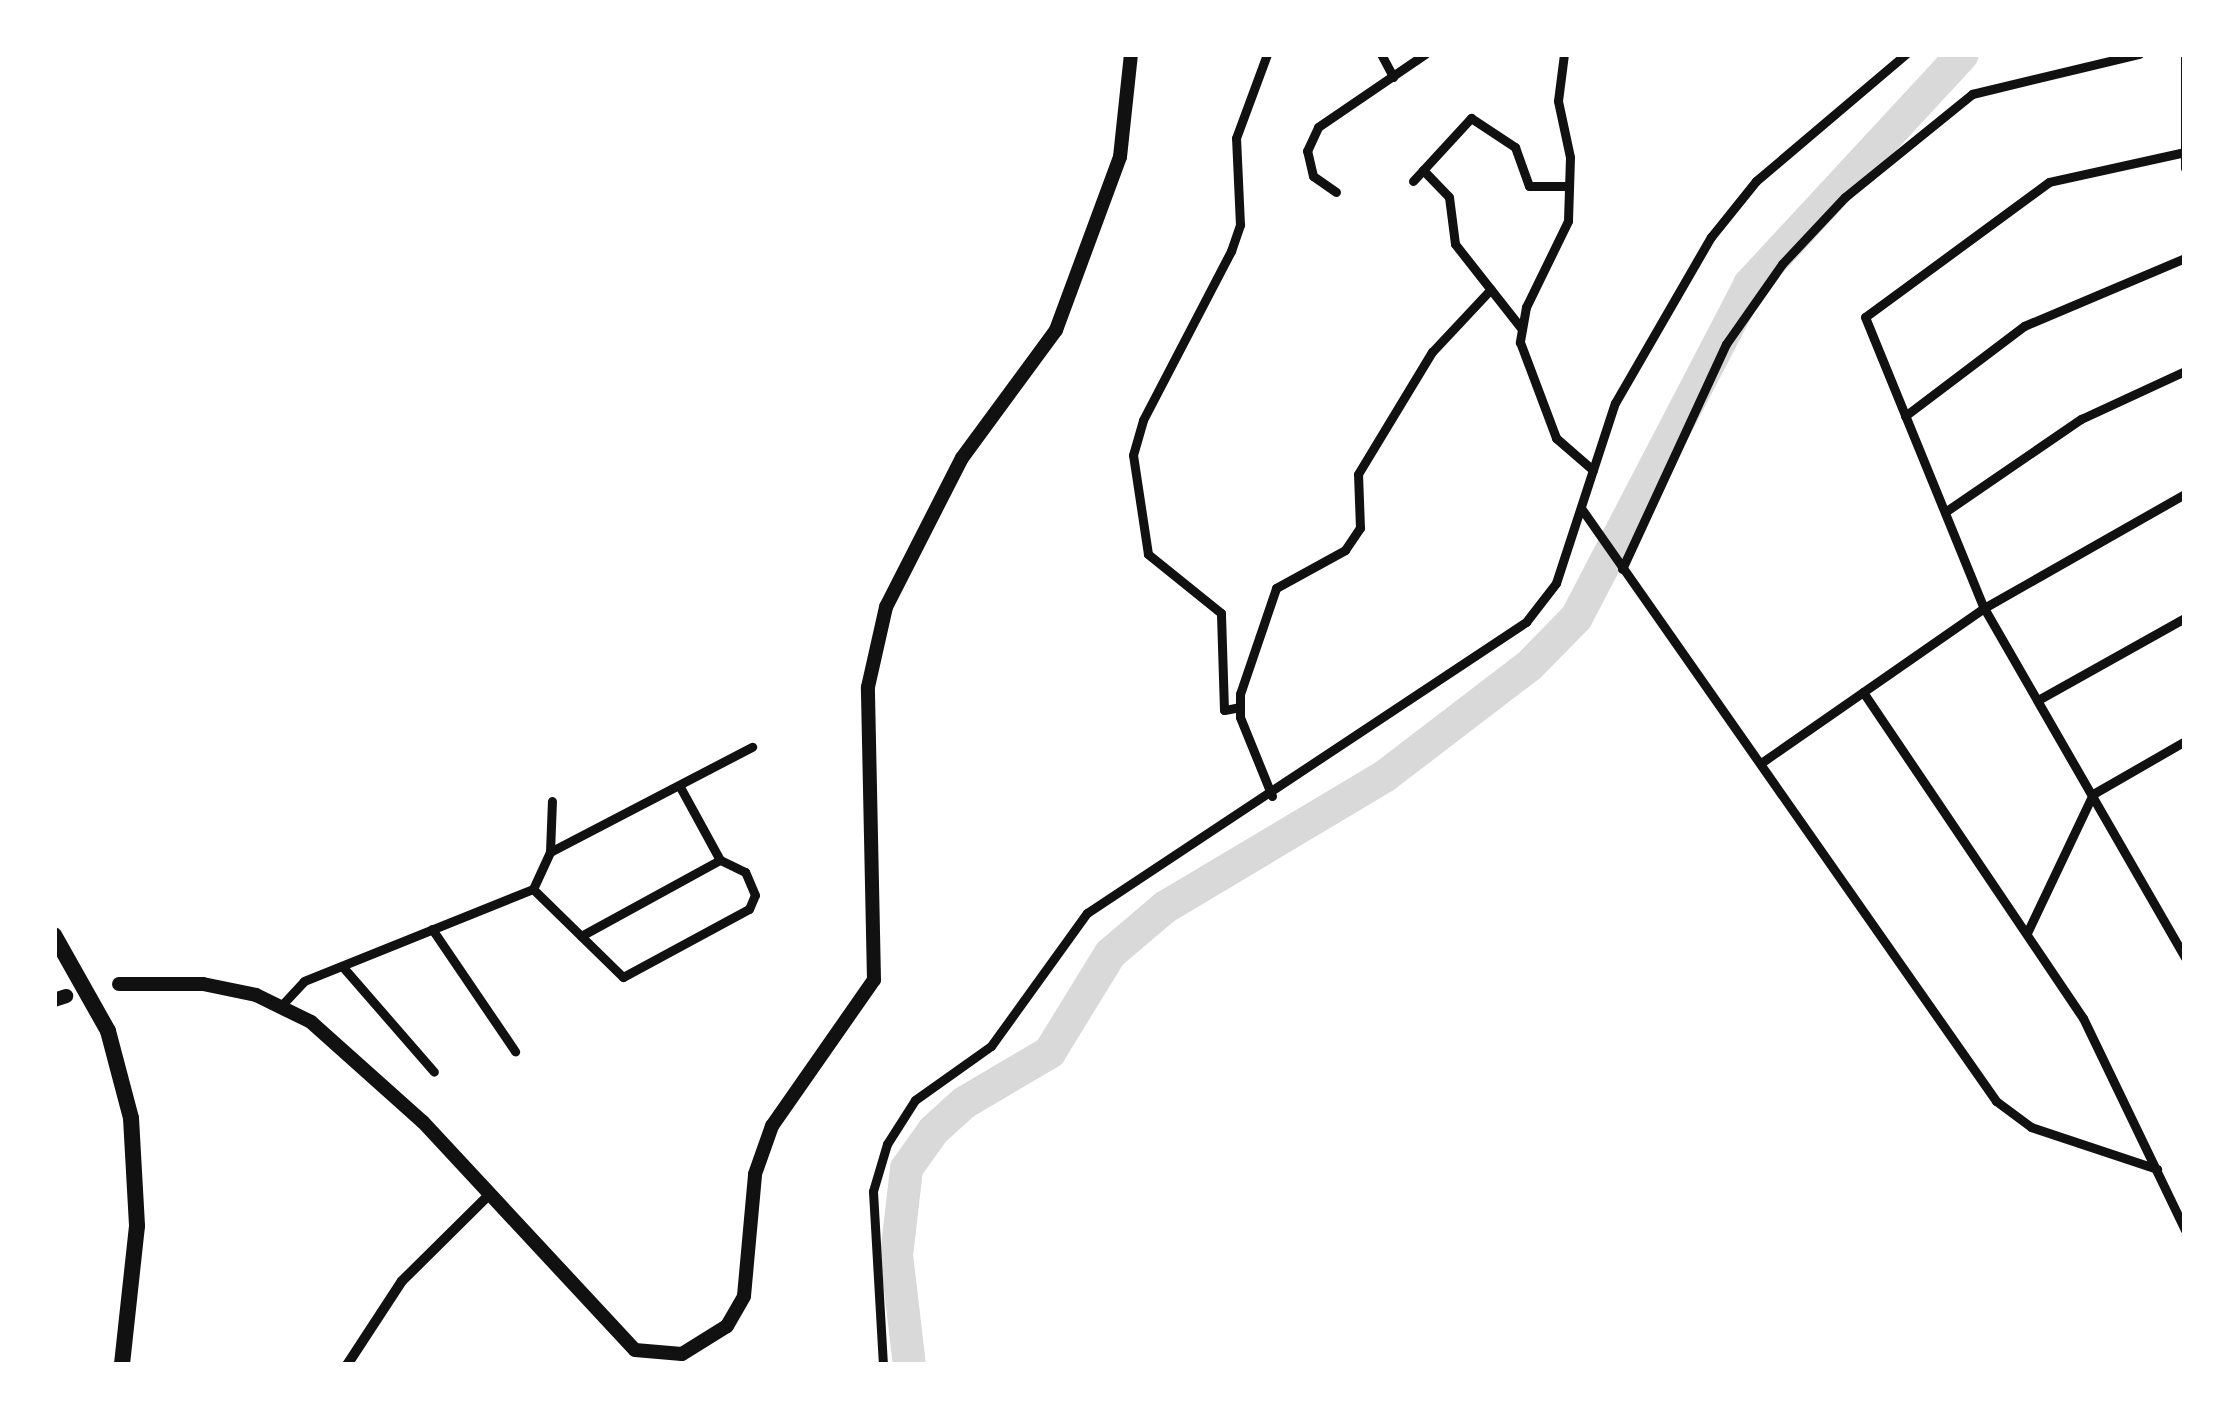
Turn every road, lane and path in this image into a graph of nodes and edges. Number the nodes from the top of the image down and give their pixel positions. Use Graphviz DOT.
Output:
graph roads {
  1 [pos="1132,54"];
  2 [pos="1267,54"];
  3 [pos="1381,54"];
  4 [pos="1425,54"];
  5 [pos="1564,54"];
  6 [pos="1906,54"];
  7 [pos="2139,54"];
  8 [pos="2185,58"];
  9 [pos="1393,77"];
  10 [pos="2184,153"];
  11 [pos="2185,168"];
  12 [pos="1424,170"];
  13 [pos="1413,181"];
  14 [pos="1569,186"];
  15 [pos="1336,192"];
  16 [pos="2185,258"];
  17 [pos="1491,290"];
  18 [pos="1522,329"];
  19 [pos="2185,371"];
  20 [pos="1905,416"];
  21 [pos="1593,470"];
  22 [pos="2185,494"];
  23 [pos="1581,508"];
  24 [pos="1945,512"];
  25 [pos="1622,568"];
  26 [pos="1984,608"];
  27 [pos="2185,618"];
  28 [pos="1863,692"];
  29 [pos="2038,700"];
  30 [pos="1240,707"];
  31 [pos="2185,741"];
  32 [pos="752,747"];
  33 [pos="1761,763"];
  34 [pos="679,785"];
  35 [pos="2093,794"];
  36 [pos="1272,796"];
  37 [pos="552,801"];
  38 [pos="550,852"];
  39 [pos="720,860"];
  40 [pos="533,889"];
  41 [pos="433,929"];
  42 [pos="2027,933"];
  43 [pos="54,935"];
  44 [pos="581,936"];
  45 [pos="2185,957"];
  46 [pos="342,966"];
  47 [pos="119,985"];
  48 [pos="280,1007"];
  49 [pos="515,1051"];
  50 [pos="434,1072"];
  51 [pos="2157,1169"];
  52 [pos="490,1195"];
  53 [pos="2185,1230"];
  54 [pos="122,1365"];
  55 [pos="347,1365"];
  56 [pos="883,1365"];
  1 -- 52 [label="main road"];
  2 -- 30 [label="street"];
  3 -- 9 [label="street"];
  4 -- 9 [label="street"];
  5 -- 14 [label="street"];
  6 -- 21 [label="street"];
  7 -- 25 [label="street"];
  8 -- 10 [label="street"];
  9 -- 15 [label="street"];
  10 -- 11 [label="street"];
  10 -- 20 [label="street"];
  12 -- 13 [label="street"];
  12 -- 14 [label="street"];
  12 -- 17 [label="street"];
  14 -- 18 [label="street"];
  16 -- 20 [label="street"];
  17 -- 18 [label="street"];
  17 -- 30 [label="street"];
  18 -- 21 [label="street"];
  19 -- 24 [label="street"];
  20 -- 24 [label="street"];
  21 -- 23 [label="street"];
  22 -- 26 [label="street"];
  23 -- 25 [label="street"];
  23 -- 36 [label="street"];
  24 -- 26 [label="street"];
  25 -- 33 [label="street"];
  26 -- 28 [label="street"];
  26 -- 29 [label="street"];
  27 -- 29 [label="street"];
  28 -- 33 [label="street"];
  28 -- 42 [label="street"];
  29 -- 35 [label="street"];
  30 -- 36 [label="street"];
  31 -- 35 [label="street"];
  32 -- 34 [label="street"];
  33 -- 51 [label="street"];
  34 -- 38 [label="street"];
  34 -- 39 [label="street"];
  35 -- 42 [label="street"];
  35 -- 45 [label="street"];
  36 -- 56 [label="street"];
  37 -- 38 [label="street"];
  38 -- 40 [label="street"];
  39 -- 44 [label="street"];
  39 -- 44 [label="street"];
  40 -- 41 [label="street"];
  40 -- 44 [label="street"];
  41 -- 46 [label="street"];
  41 -- 49 [label="street"];
  42 -- 51 [label="street"];
  43 -- 54 [label="highway"];
  46 -- 48 [label="street"];
  46 -- 50 [label="street"];
  47 -- 48 [label="main road"];
  48 -- 52 [label="main road"];
  51 -- 53 [label="street"];
  52 -- 55 [label="street"];
}
